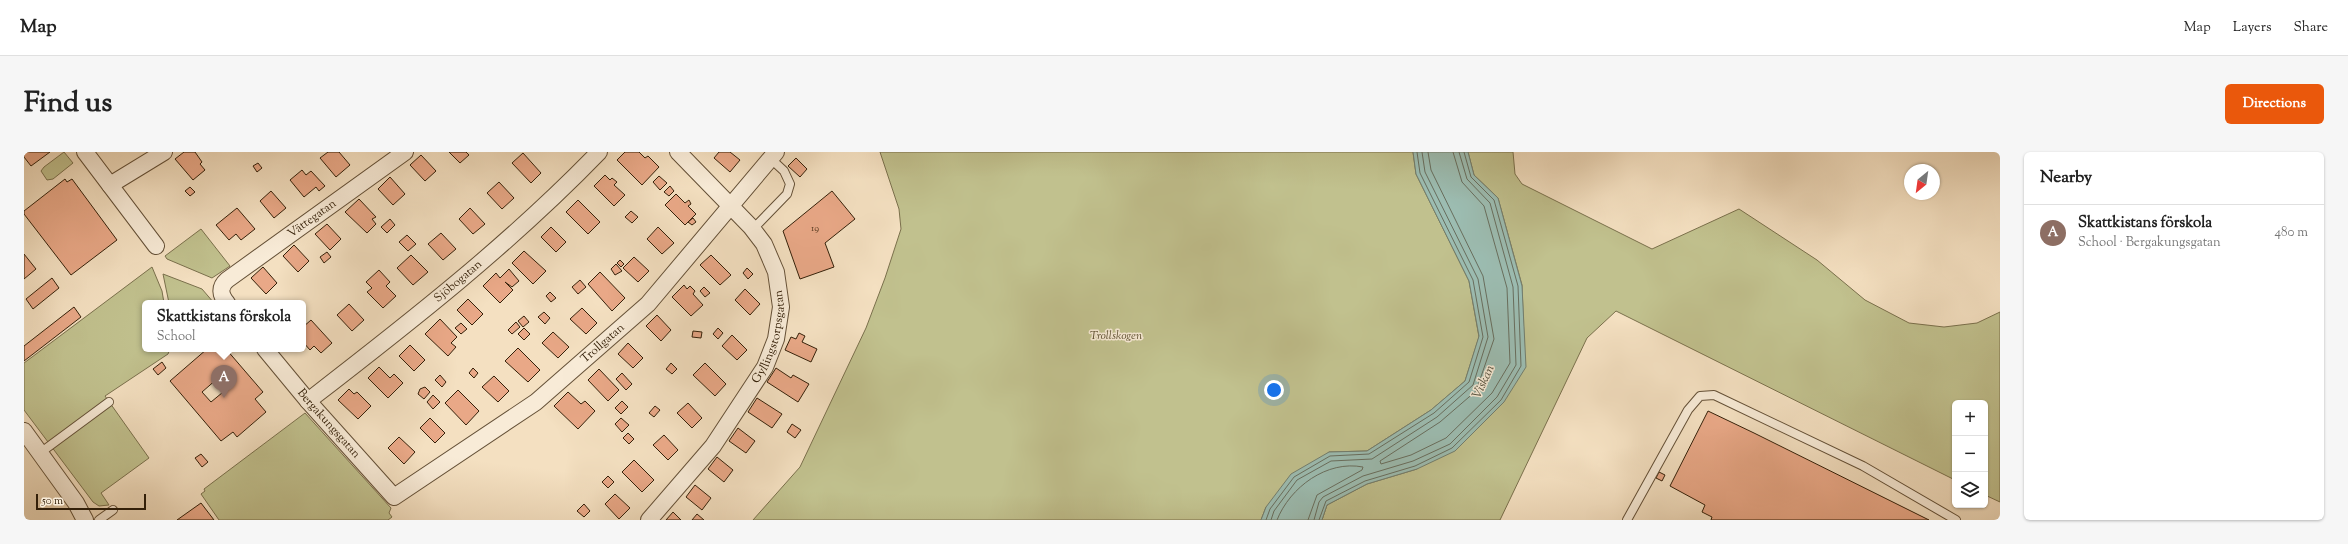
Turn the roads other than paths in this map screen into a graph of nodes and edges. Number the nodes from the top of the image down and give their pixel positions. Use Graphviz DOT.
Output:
graph roads {
  1 [pos="85,152"];
  2 [pos="164,152"];
  3 [pos="405,152"];
  4 [pos="599,152"];
  5 [pos="678,152"];
  6 [pos="773,155"];
  7 [pos="110,186"];
  8 [pos="729,206"];
  9 [pos="753,229"];
  10 [pos="156,246"];
  11 [pos="225,300"];
  12 [pos="267,352"];
  13 [pos="308,401"];
  14 [pos="109,402"];
  15 [pos="24,431"];
  16 [pos="40,454"];
  17 [pos="394,497"];
  18 [pos="113,510"];
  19 [pos="85,520"];
  20 [pos="99,520"];
  21 [pos="649,520"];
  22 [pos="1627,520"];
  23 [pos="1956,520"];
  1 -- 7 [label="street"];
  2 -- 7 [label="street"];
  3 -- 11 [label="street, Vättegatan"];
  4 -- 13 [label="street, Sjöbogatan"];
  5 -- 8 [label="street, Gyllingstorpsgatan"];
  6 -- 8 [label="street, Trollgatan"];
  6 -- 9 [label="lane"];
  7 -- 10 [label="street"];
  8 -- 9 [label="street, Gyllingstorpsgatan"];
  8 -- 17 [label="street, Trollgatan"];
  9 -- 21 [label="street, Gyllingstorpsgatan"];
  12 -- 13 [label="street, Bergakungsgatan"];
  13 -- 17 [label="street, Bergakungsgatan"];
  14 -- 16 [label="lane"];
  15 -- 16 [label="street"];
  16 -- 19 [label="street"];
  18 -- 20 [label="lane"];
  22 -- 23 [label="lane"];
}
